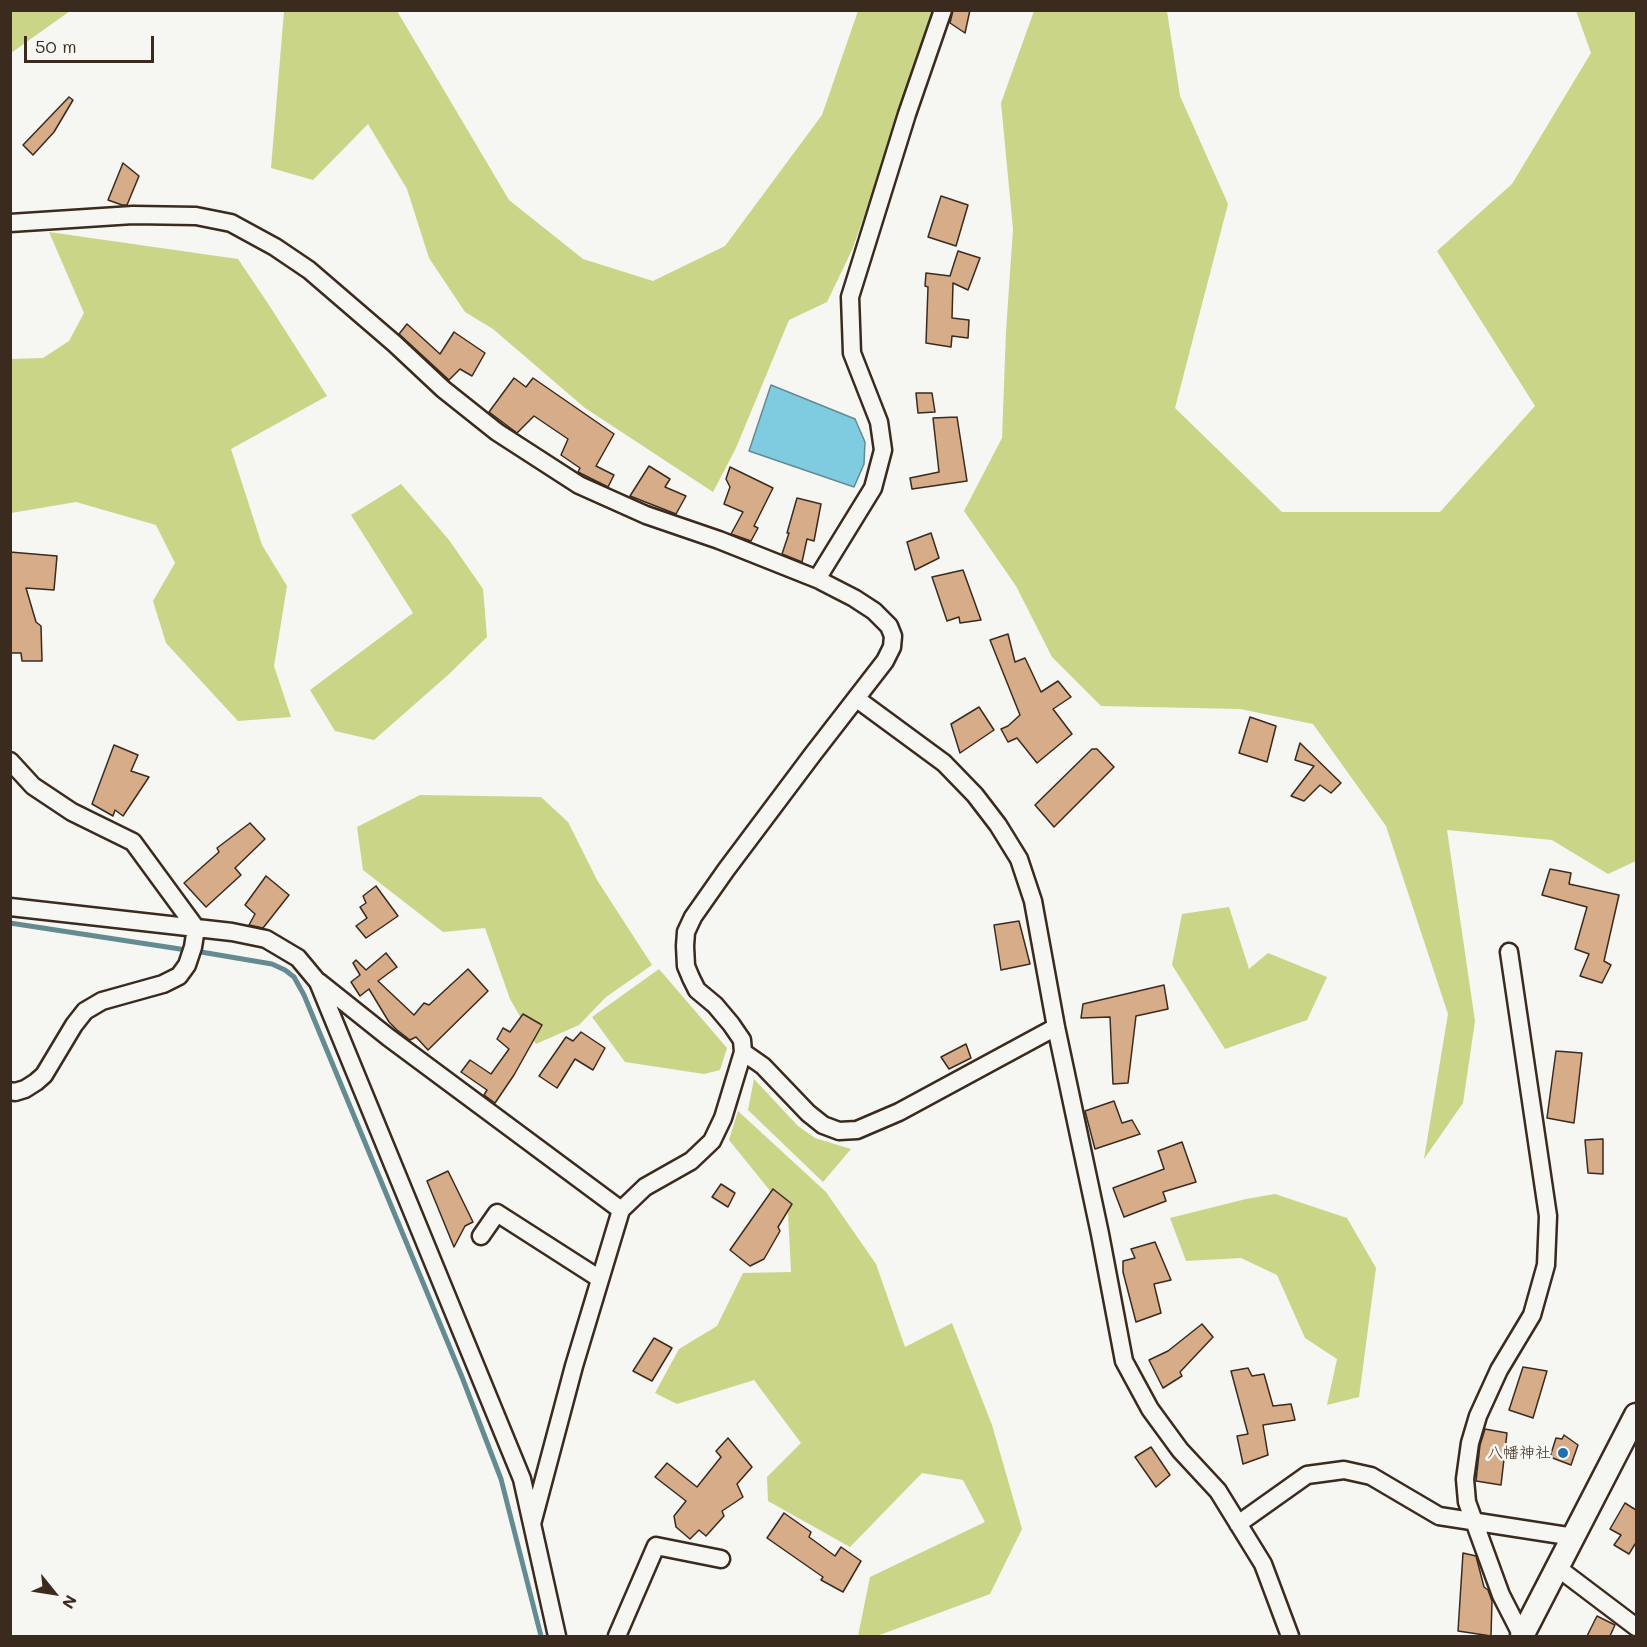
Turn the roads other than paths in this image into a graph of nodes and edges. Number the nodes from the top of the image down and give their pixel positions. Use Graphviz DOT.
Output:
graph roads {
  1 [pos="943,10"];
  2 [pos="10,223"];
  3 [pos="817,579"];
  4 [pos="857,699"];
  5 [pos="10,761"];
  6 [pos="10,907"];
  7 [pos="196,928"];
  8 [pos="1509,952"];
  9 [pos="318,982"];
  10 [pos="1056,1027"];
  11 [pos="743,1052"];
  12 [pos="10,1091"];
  13 [pos="621,1210"];
  14 [pos="481,1236"];
  15 [pos="600,1279"];
  16 [pos="1636,1415"];
  17 [pos="1474,1522"];
  18 [pos="532,1524"];
  19 [pos="1238,1524"];
  20 [pos="1574,1537"];
  21 [pos="721,1559"];
  22 [pos="1558,1568"];
  23 [pos="1636,1627"];
  24 [pos="557,1636"];
  25 [pos="617,1636"];
  26 [pos="1290,1636"];
  27 [pos="1522,1636"];
  1 -- 3 [label="street"];
  2 -- 3 [label="street"];
  3 -- 4 [label="street"];
  4 -- 10 [label="street"];
  4 -- 11 [label="street"];
  5 -- 7 [label="street"];
  6 -- 7 [label="street"];
  7 -- 9 [label="street"];
  7 -- 12 [label="street"];
  8 -- 17 [label="street"];
  9 -- 13 [label="street"];
  9 -- 18 [label="street"];
  10 -- 11 [label="street"];
  10 -- 19 [label="street"];
  11 -- 13 [label="street"];
  13 -- 15 [label="street"];
  14 -- 15 [label="street"];
  15 -- 18 [label="street"];
  16 -- 20 [label="street"];
  17 -- 19 [label="street"];
  17 -- 20 [label="street"];
  17 -- 27 [label="street"];
  18 -- 24 [label="street"];
  19 -- 26 [label="street"];
  20 -- 22 [label="street"];
  21 -- 25 [label="street"];
  22 -- 23 [label="street"];
  22 -- 27 [label="street"];
}
